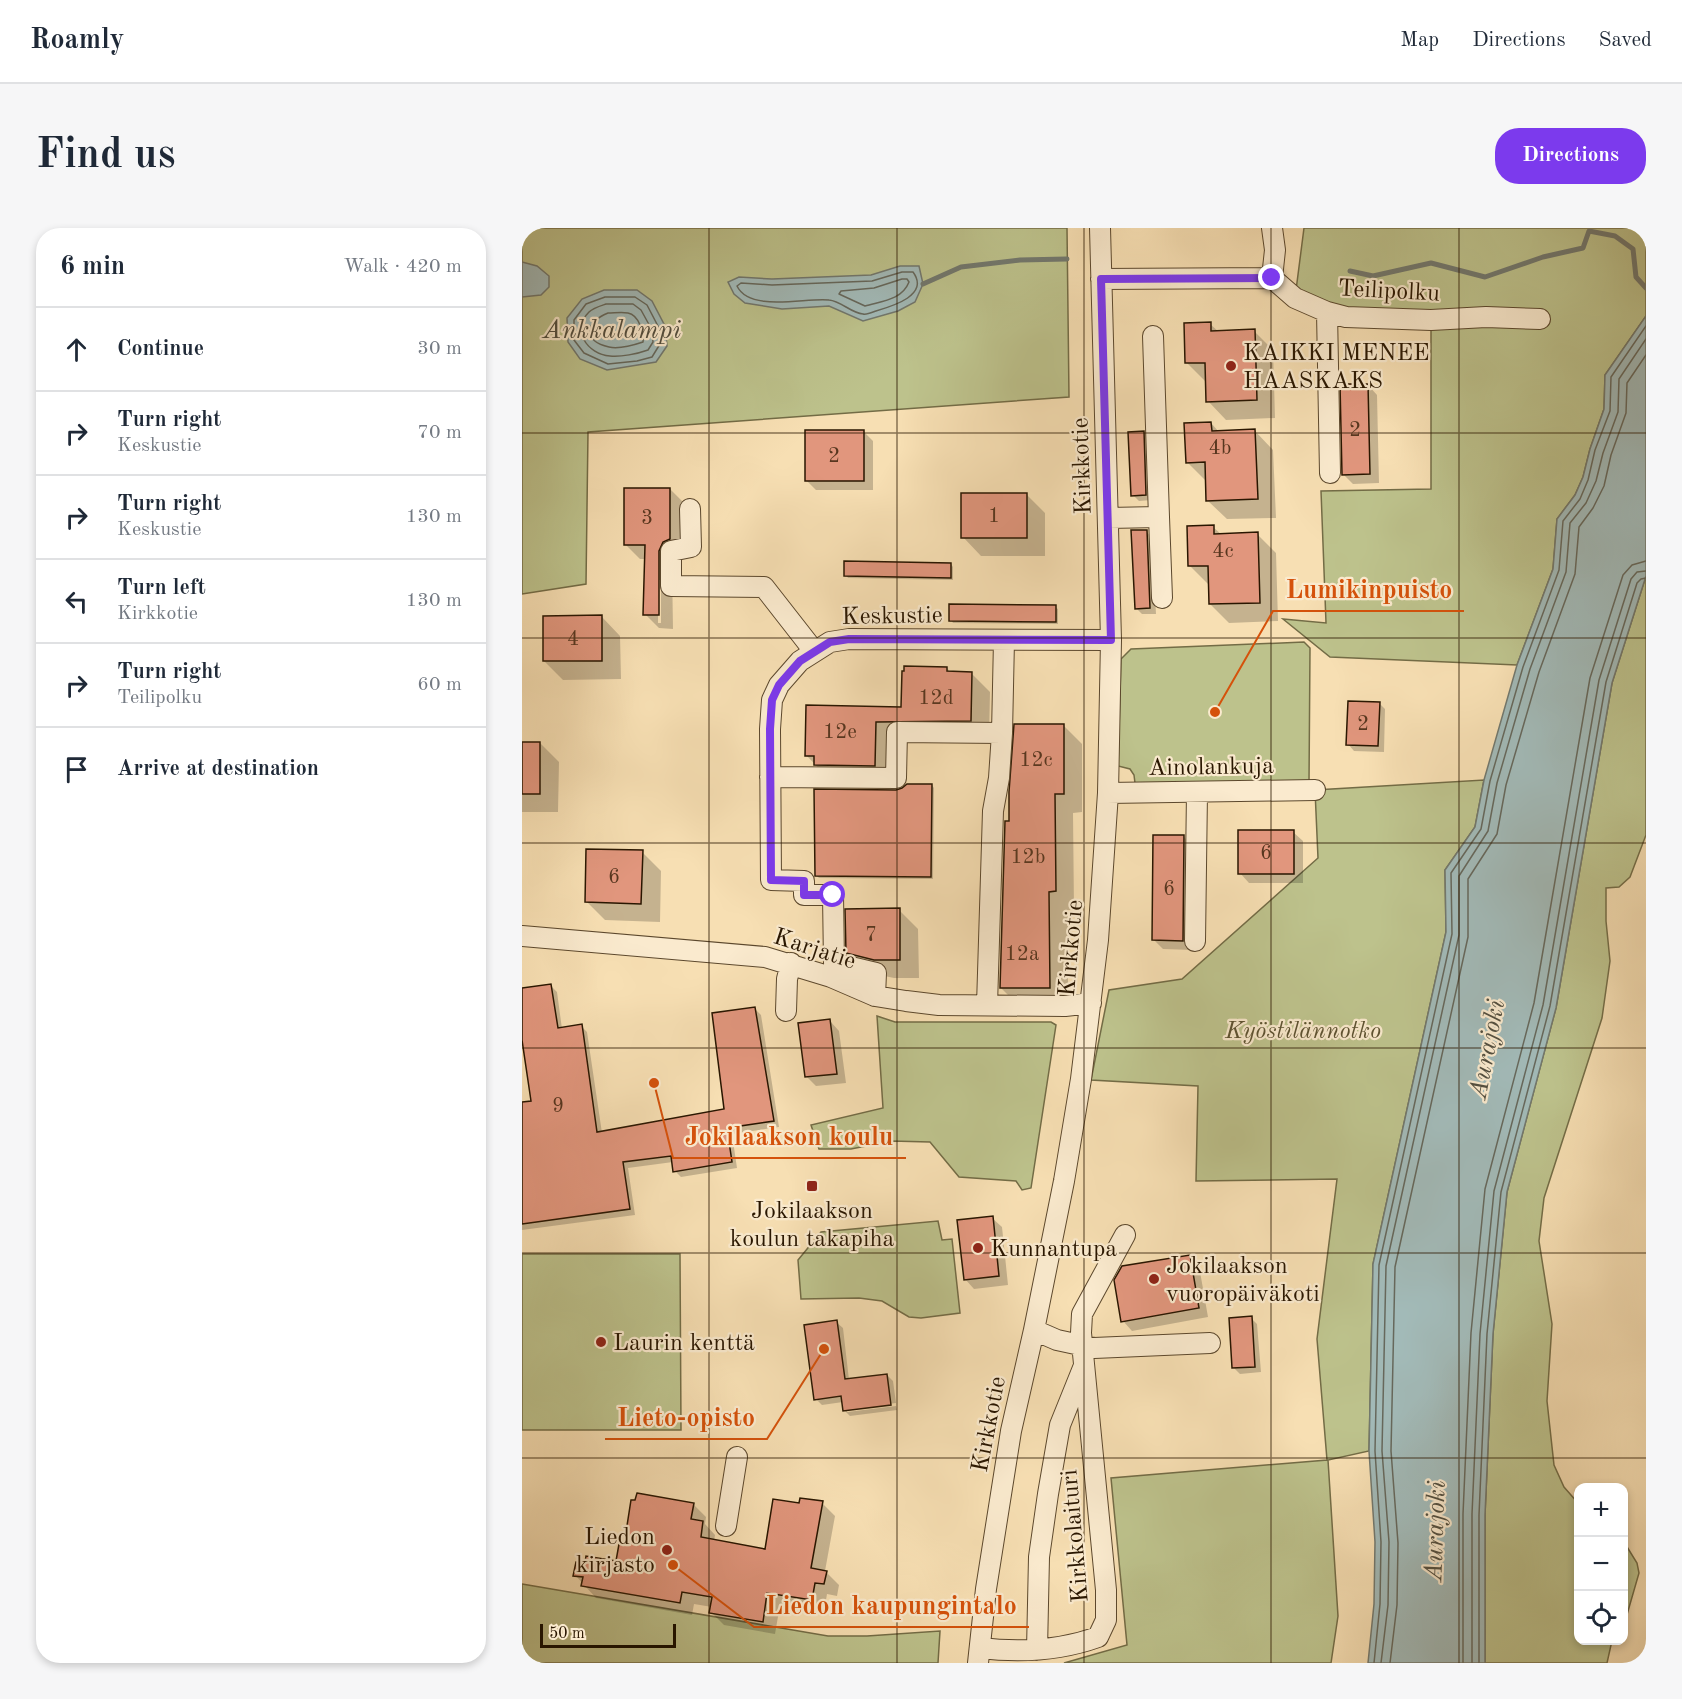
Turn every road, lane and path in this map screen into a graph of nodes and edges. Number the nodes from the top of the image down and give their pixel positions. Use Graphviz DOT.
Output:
graph roads {
  1 [pos="1100,228"];
  2 [pos="1272,228"];
  3 [pos="1272,278"];
  4 [pos="1101,279"];
  5 [pos="1327,312"];
  6 [pos="1540,319"];
  7 [pos="1153,336"];
  8 [pos="1330,473"];
  9 [pos="690,509"];
  10 [pos="1159,517"];
  11 [pos="1108,518"];
  12 [pos="1162,598"];
  13 [pos="1004,640"];
  14 [pos="1111,640"];
  15 [pos="814,651"];
  16 [pos="1002,733"];
  17 [pos="770,777"];
  18 [pos="1315,790"];
  19 [pos="1197,792"];
  20 [pos="1108,793"];
  21 [pos="522,936"];
  22 [pos="1195,941"];
  23 [pos="791,963"];
  24 [pos="875,996"];
  25 [pos="1091,1003"];
  26 [pos="987,1005"];
  27 [pos="786,1011"];
  28 [pos="1125,1235"];
  29 [pos="1034,1330"];
  30 [pos="1210,1343"];
  31 [pos="1082,1345"];
  32 [pos="1084,1366"];
  33 [pos="738,1457"];
  34 [pos="726,1526"];
  35 [pos="1037,1650"];
  36 [pos="979,1655"];
  1 -- 4 [label="street, Kirkkotie"];
  2 -- 3 [label="street"];
  3 -- 4 [label="street"];
  3 -- 5 [label="street, Teilipolku"];
  4 -- 11 [label="street, Kirkkotie"];
  5 -- 6 [label="street, Teilipolku"];
  5 -- 8 [label="street"];
  7 -- 10 [label="street"];
  9 -- 15 [label="street"];
  10 -- 11 [label="street"];
  10 -- 12 [label="street"];
  11 -- 14 [label="street, Kirkkotie"];
  13 -- 14 [label="street, Keskustie"];
  13 -- 15 [label="street, Keskustie"];
  13 -- 16 [label="street"];
  14 -- 20 [label="street, Kirkkotie"];
  15 -- 17 [label="street, Keskustie"];
  16 -- 17 [label="street"];
  16 -- 26 [label="street"];
  17 -- 24 [label="street, Keskustie"];
  18 -- 19 [label="street, Ainolankuja"];
  19 -- 20 [label="street, Ainolankuja"];
  19 -- 22 [label="street"];
  20 -- 25 [label="street, Kirkkotie"];
  21 -- 23 [label="street, Karjatie"];
  23 -- 24 [label="street, Karjatie"];
  23 -- 27 [label="street"];
  24 -- 26 [label="street, Karjatie"];
  25 -- 26 [label="street, Karjatie"];
  25 -- 29 [label="street, Kirkkotie"];
  28 -- 31 [label="street, Kirkkolaituri"];
  29 -- 31 [label="street"];
  29 -- 36 [label="street, Kirkkotie"];
  30 -- 31 [label="street"];
  31 -- 32 [label="street, Kirkkolaituri"];
  32 -- 35 [label="street"];
  32 -- 35 [label="street, Kirkkolaituri"];
  33 -- 34 [label="street"];
  35 -- 36 [label="street, Kirkkolaituri"];
}
